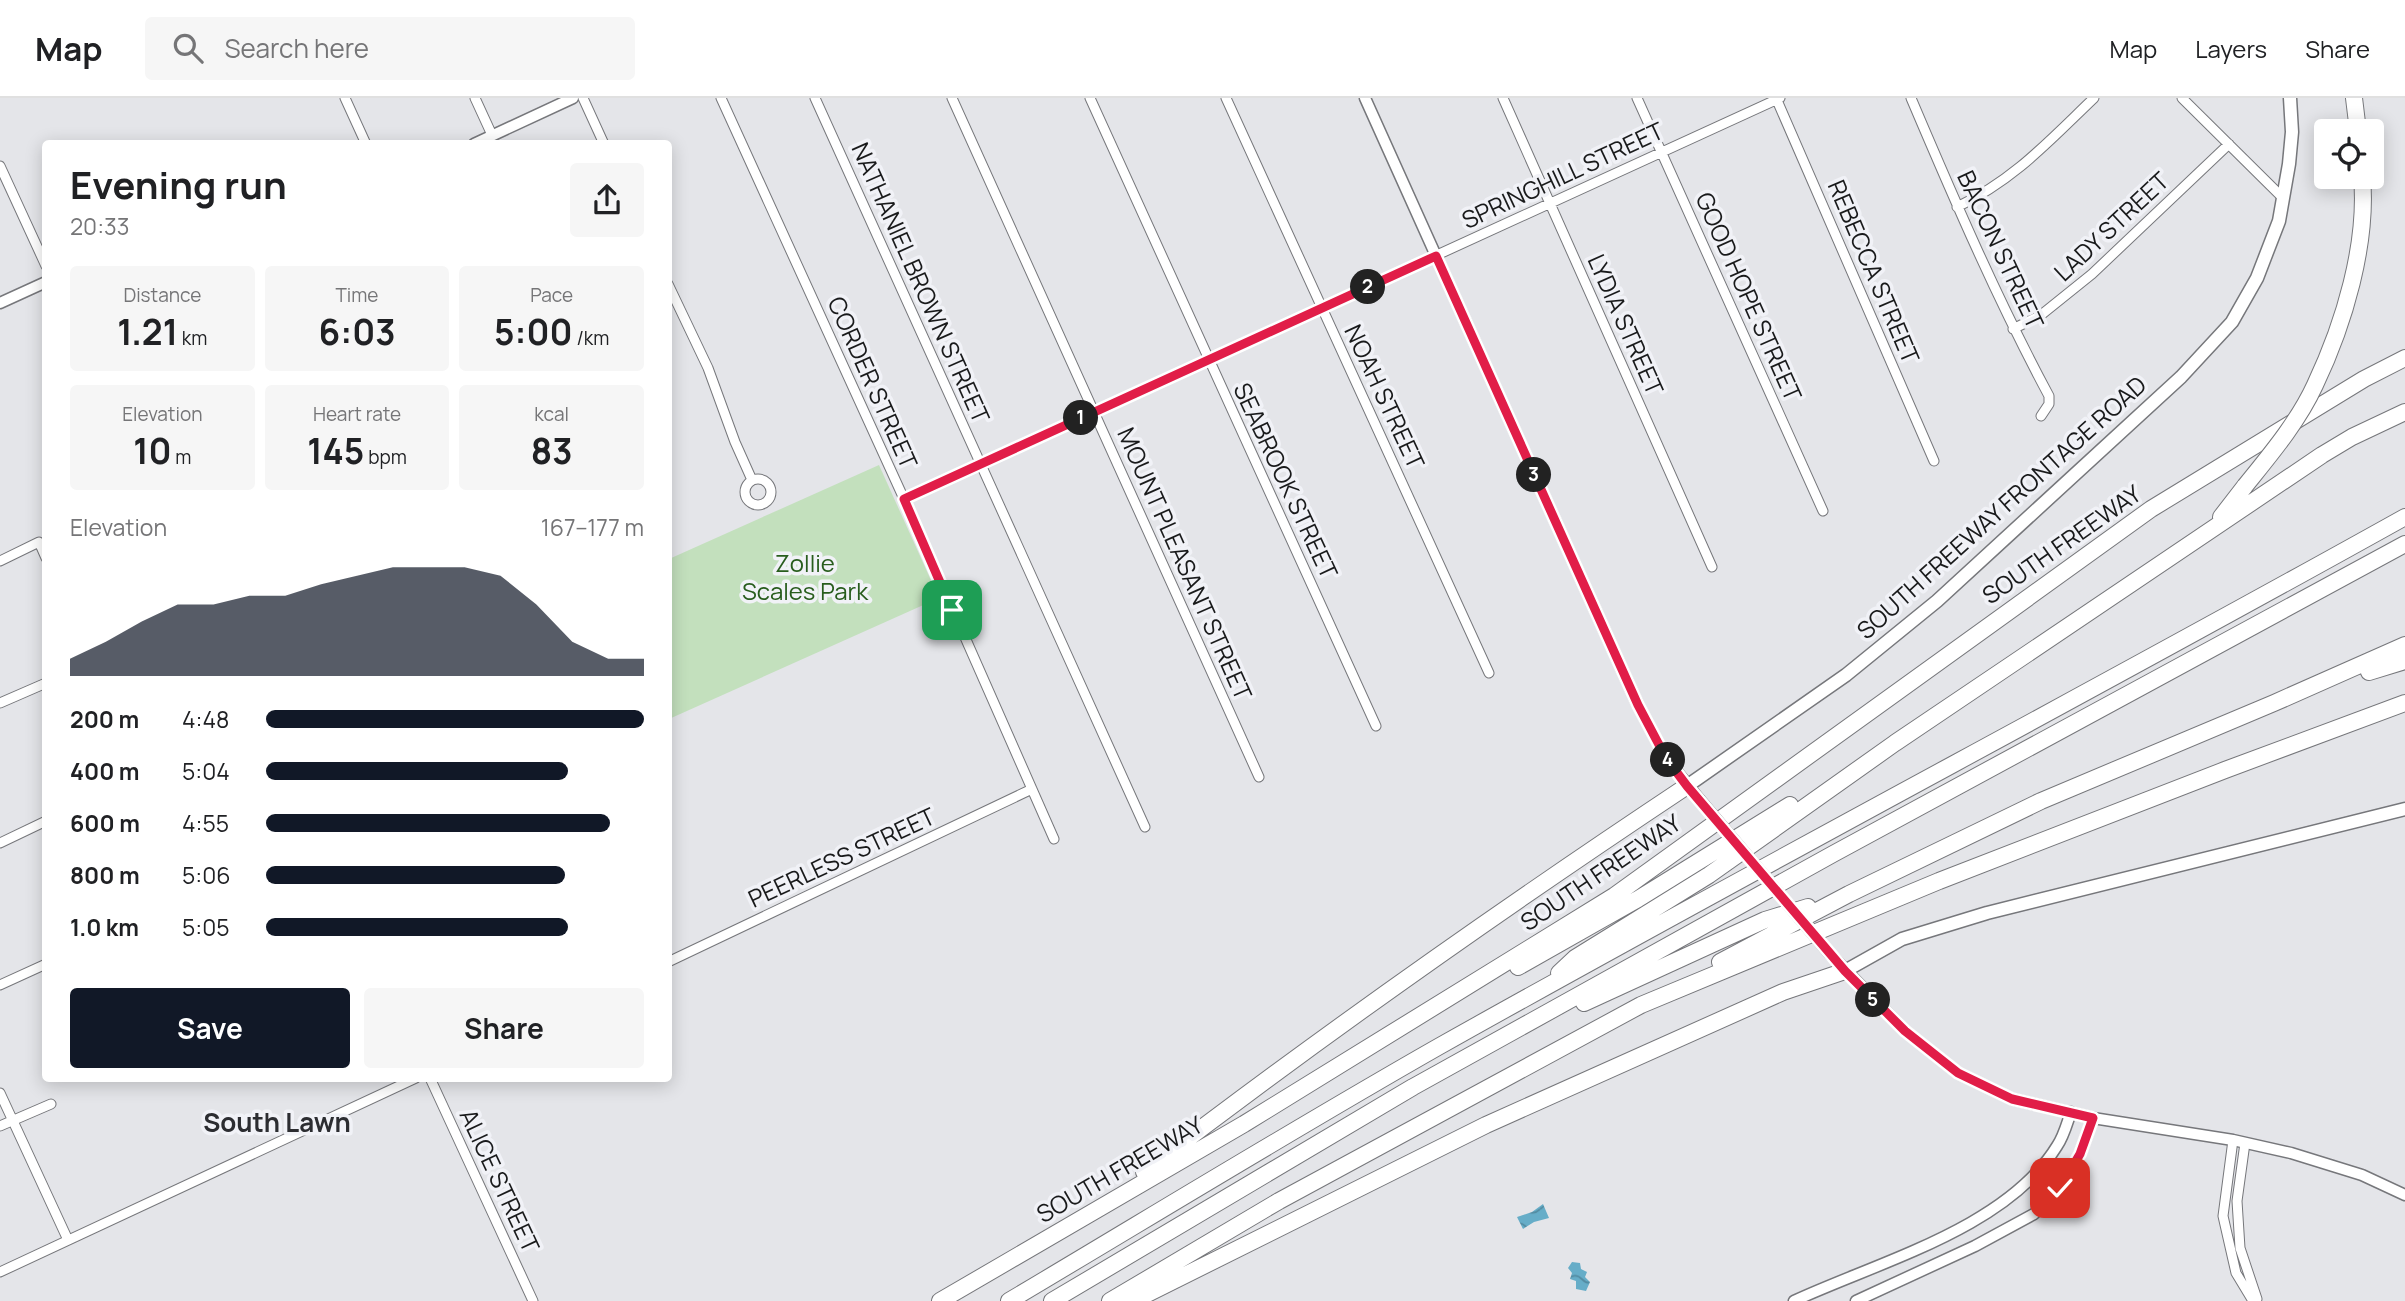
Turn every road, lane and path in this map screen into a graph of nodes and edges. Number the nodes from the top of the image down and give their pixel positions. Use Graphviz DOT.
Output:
graph roads {
  1 [pos="345,98"];
  2 [pos="474,98"];
  3 [pos="573,98"];
  4 [pos="583,98"];
  5 [pos="721,98"];
  6 [pos="815,98"];
  7 [pos="952,98"];
  8 [pos="1090,98"];
  9 [pos="1226,98"];
  10 [pos="1365,98"];
  11 [pos="1503,98"];
  12 [pos="1637,98"];
  13 [pos="1911,98"];
  14 [pos="2094,98"];
  15 [pos="2182,98"];
  16 [pos="2290,98"];
  17 [pos="2354,98"];
  18 [pos="1778,99"];
  19 [pos="2357,119"];
  20 [pos="492,135"];
  21 [pos="364,140"];
  22 [pos="482,140"];
  23 [pos="602,140"];
  24 [pos="2229,144"];
  25 [pos="1662,152"];
  26 [pos="0,166"];
  27 [pos="2362,189"];
  28 [pos="2283,198"];
  29 [pos="1549,204"];
  30 [pos="1957,207"];
  31 [pos="1436,256"];
  32 [pos="42,257"];
  33 [pos="42,284"];
  34 [pos="672,292"];
  35 [pos="0,303"];
  36 [pos="1321,308"];
  37 [pos="2013,329"];
  38 [pos="2405,358"];
  39 [pos="1208,360"];
  40 [pos="1094,412"];
  41 [pos="2405,412"];
  42 [pos="2041,416"];
  43 [pos="1934,461"];
  44 [pos="981,464"];
  45 [pos="752,481"];
  46 [pos="904,499"];
  47 [pos="1823,511"];
  48 [pos="2405,517"];
  49 [pos="2213,528"];
  50 [pos="2405,544"];
  51 [pos="42,549"];
  52 [pos="0,561"];
  53 [pos="1713,567"];
  54 [pos="2405,645"];
  55 [pos="2405,661"];
  56 [pos="1489,673"];
  57 [pos="42,684"];
  58 [pos="0,703"];
  59 [pos="2274,703"];
  60 [pos="2405,703"];
  61 [pos="1376,726"];
  62 [pos="1895,743"];
  63 [pos="1259,777"];
  64 [pos="1687,786"];
  65 [pos="1032,789"];
  66 [pos="2405,809"];
  67 [pos="42,823"];
  68 [pos="1145,827"];
  69 [pos="1054,839"];
  70 [pos="0,843"];
  71 [pos="1849,894"];
  72 [pos="672,960"];
  73 [pos="42,966"];
  74 [pos="1845,971"];
  75 [pos="0,985"];
  76 [pos="1539,991"];
  77 [pos="1641,1005"];
  78 [pos="1407,1024"];
  79 [pos="407,1082"];
  80 [pos="432,1082"];
  81 [pos="1413,1087"];
  82 [pos="0,1093"];
  83 [pos="51,1104"];
  84 [pos="2071,1112"];
  85 [pos="2093,1118"];
  86 [pos="12,1120"];
  87 [pos="0,1126"];
  88 [pos="2233,1140"];
  89 [pos="2245,1143"];
  90 [pos="2405,1195"];
  91 [pos="1092,1213"];
  92 [pos="1982,1218"];
  93 [pos="1991,1237"];
  94 [pos="68,1240"];
  95 [pos="0,1272"];
  96 [pos="533,1301"];
  97 [pos="940,1301"];
  98 [pos="1009,1301"];
  99 [pos="1052,1301"];
  100 [pos="1110,1301"];
  101 [pos="1133,1301"];
  102 [pos="1794,1301"];
  103 [pos="1856,1301"];
  104 [pos="2256,1301"];
  1 -- 21 [label="street"];
  2 -- 20 [label="street"];
  3 -- 20 [label="street"];
  4 -- 23 [label="street"];
  5 -- 46 [label="street, CORDER STREET"];
  6 -- 44 [label="street, NATHANIEL BROWN STREET"];
  7 -- 40 [label="street, MOUNT PLEASANT STREET"];
  8 -- 39 [label="street, SEABROOK STREET"];
  9 -- 36 [label="street, NOAH STREET"];
  10 -- 31 [label="street"];
  11 -- 29 [label="street, LYDIA STREET"];
  12 -- 25 [label="street, GOOD HOPE STREET"];
  13 -- 30 [label="street, BACON STREET"];
  14 -- 30 [label="street"];
  15 -- 24 [label="street"];
  16 -- 28 [label="main road, SOUTH FREEWAY FRONTAGE ROAD"];
  17 -- 19 [label="highway"];
  18 -- 25 [label="street, SPRINGHILL STREET"];
  18 -- 43 [label="street, REBECCA STREET"];
  20 -- 22 [label="street"];
  24 -- 28 [label="street"];
  24 -- 37 [label="street, LADY STREET"];
  25 -- 29 [label="street, SPRINGHILL STREET"];
  25 -- 47 [label="street, GOOD HOPE STREET"];
  26 -- 32 [label="street"];
  27 -- 49 [label="highway, bridge"];
  28 -- 64 [label="main road, SOUTH FREEWAY FRONTAGE ROAD"];
  29 -- 31 [label="street, SPRINGHILL STREET"];
  29 -- 53 [label="street, LYDIA STREET"];
  30 -- 37 [label="street, BACON STREET"];
  31 -- 36 [label="street, SPRINGHILL STREET"];
  31 -- 64 [label="street"];
  33 -- 35 [label="street"];
  34 -- 45 [label="street"];
  36 -- 39 [label="street, SPRINGHILL STREET"];
  36 -- 56 [label="street, NOAH STREET"];
  37 -- 42 [label="street, BACON STREET"];
  38 -- 78 [label="highway, SOUTH FREEWAY"];
  39 -- 40 [label="street, SPRINGHILL STREET"];
  39 -- 61 [label="street, SEABROOK STREET"];
  40 -- 44 [label="street, SPRINGHILL STREET"];
  40 -- 63 [label="street, MOUNT PLEASANT STREET"];
  41 -- 49 [label="highway"];
  44 -- 46 [label="street, SPRINGHILL STREET"];
  44 -- 68 [label="street, NATHANIEL BROWN STREET"];
  46 -- 65 [label="street, CORDER STREET"];
  48 -- 76 [label="highway"];
  49 -- 62 [label="highway"];
  50 -- 81 [label="highway"];
  51 -- 52 [label="street"];
  54 -- 59 [label="highway"];
  55 -- 59 [label="highway"];
  57 -- 58 [label="street"];
  59 -- 71 [label="highway"];
  60 -- 77 [label="highway"];
  62 -- 76 [label="highway"];
  62 -- 78 [label="highway"];
  64 -- 74 [label="street, bridge"];
  64 -- 91 [label="highway"];
  65 -- 69 [label="street, CORDER STREET"];
  65 -- 72 [label="street, PEERLESS STREET"];
  66 -- 74 [label="main road"];
  67 -- 70 [label="street"];
  71 -- 77 [label="highway"];
  71 -- 81 [label="highway"];
  73 -- 75 [label="street"];
  74 -- 84 [label="street"];
  74 -- 101 [label="highway"];
  76 -- 98 [label="highway"];
  77 -- 100 [label="highway"];
  78 -- 91 [label="highway, SOUTH FREEWAY"];
  79 -- 94 [label="street"];
  80 -- 96 [label="street, ALICE STREET"];
  81 -- 99 [label="highway"];
  82 -- 86 [label="street"];
  83 -- 86 [label="street"];
  84 -- 85 [label="street"];
  84 -- 92 [label="street"];
  85 -- 88 [label="street"];
  85 -- 93 [label="street"];
  86 -- 87 [label="street"];
  86 -- 94 [label="street"];
  88 -- 89 [label="street"];
  88 -- 104 [label="street"];
  89 -- 90 [label="street"];
  89 -- 104 [label="street"];
  91 -- 97 [label="highway, SOUTH FREEWAY"];
  92 -- 93 [label="street"];
  92 -- 102 [label="street"];
  93 -- 103 [label="street"];
  94 -- 95 [label="street"];
}
